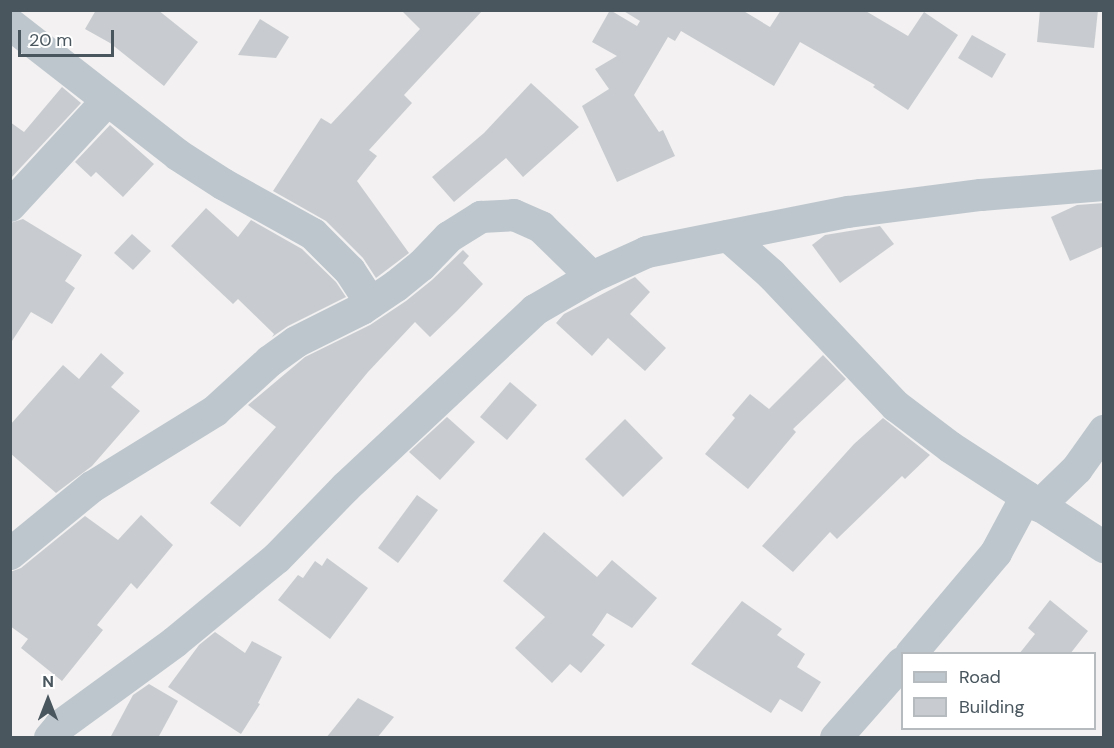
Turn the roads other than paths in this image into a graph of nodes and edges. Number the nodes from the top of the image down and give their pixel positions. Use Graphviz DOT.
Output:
graph roads {
  1 [pos="10,24"];
  2 [pos="107,102"];
  3 [pos="1104,185"];
  4 [pos="10,206"];
  5 [pos="728,236"];
  6 [pos="592,277"];
  7 [pos="371,303"];
  8 [pos="1104,431"];
  9 [pos="1033,502"];
  10 [pos="1104,547"];
  11 [pos="10,554"];
  12 [pos="912,652"];
  13 [pos="901,665"];
  14 [pos="50,738"];
  15 [pos="836,738"];
  1 -- 2 [label="street"];
  2 -- 4 [label="street"];
  2 -- 7 [label="street"];
  3 -- 5 [label="street"];
  5 -- 6 [label="street"];
  5 -- 9 [label="street"];
  6 -- 7 [label="street"];
  6 -- 14 [label="street"];
  7 -- 11 [label="street"];
  8 -- 9 [label="street"];
  9 -- 10 [label="street"];
  9 -- 12 [label="street"];
  13 -- 15 [label="street"];
}
